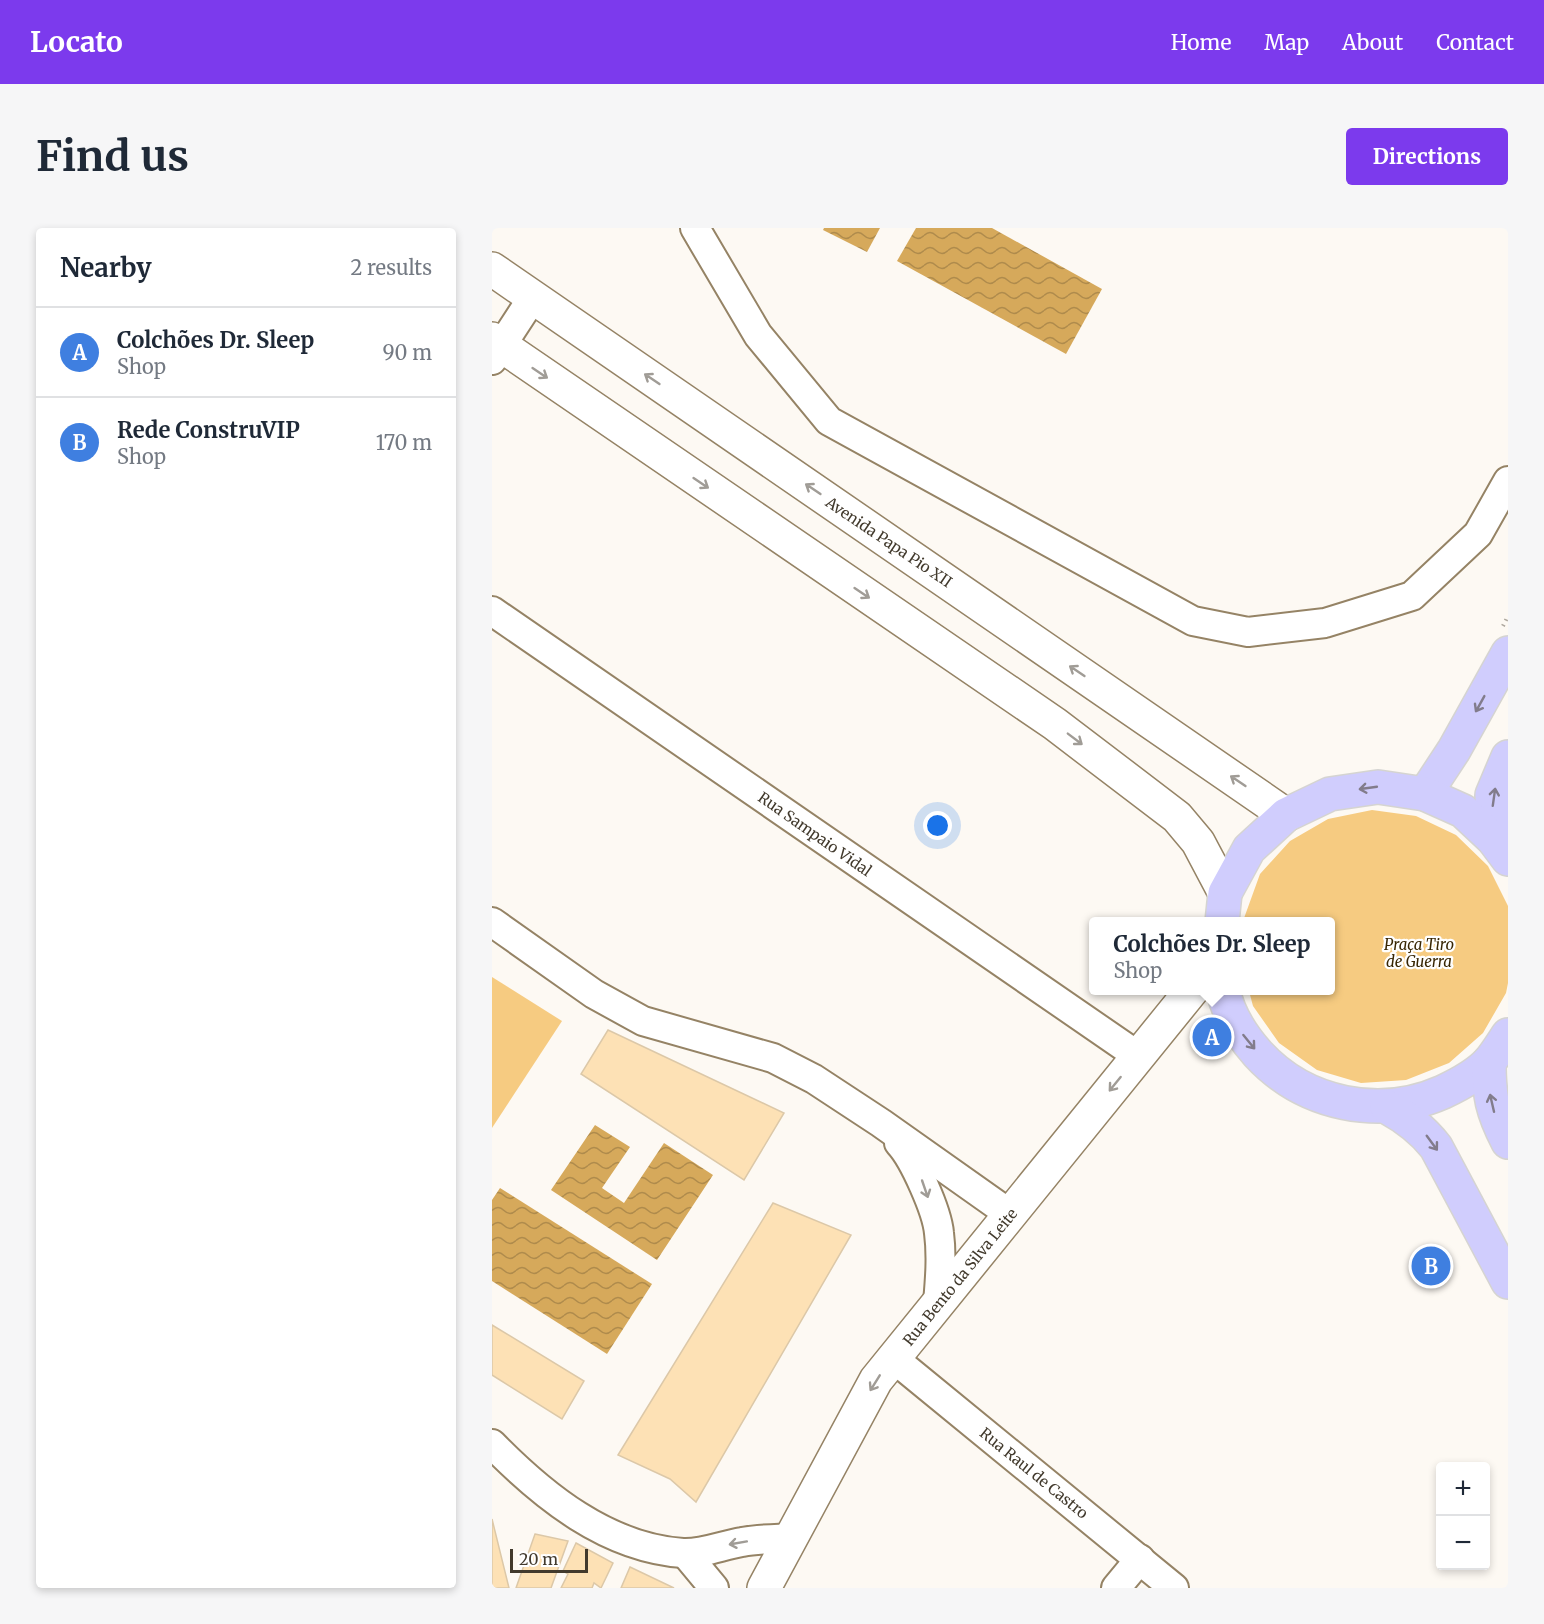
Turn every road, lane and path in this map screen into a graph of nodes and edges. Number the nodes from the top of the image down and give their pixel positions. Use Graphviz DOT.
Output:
graph roads {
  1 [pos="695,228"];
  2 [pos="492,269"];
  3 [pos="533,297"];
  4 [pos="495,349"];
  5 [pos="1508,481"];
  6 [pos="492,611"];
  7 [pos="1508,653"];
  8 [pos="1508,757"];
  9 [pos="1425,794"];
  10 [pos="1286,814"];
  11 [pos="1500,849"];
  12 [pos="1223,907"];
  13 [pos="492,922"];
  14 [pos="1188,995"];
  15 [pos="1224,995"];
  16 [pos="1508,1035"];
  17 [pos="1138,1056"];
  18 [pos="1489,1062"];
  19 [pos="1387,1107"];
  20 [pos="881,1123"];
  21 [pos="1508,1142"];
  22 [pos="1011,1215"];
  23 [pos="1508,1282"];
  24 [pos="938,1303"];
  25 [pos="893,1358"];
  26 [pos="492,1444"];
  27 [pos="792,1538"];
  28 [pos="685,1553"];
  29 [pos="1140,1558"];
  30 [pos="714,1588"];
  31 [pos="764,1588"];
  32 [pos="1116,1588"];
  33 [pos="1174,1588"];
  1 -- 5 [label="street"];
  2 -- 3 [label="street, Avenida Papa Pio XII"];
  3 -- 4 [label="street"];
  10 -- 3 [label="street, Avenida Papa Pio XII, one-way"];
  4 -- 12 [label="street, one-way"];
  6 -- 17 [label="street, Rua Sampaio Vidal"];
  7 -- 9 [label="main road, one-way"];
  11 -- 8 [label="main road, one-way"];
  9 -- 10 [label="main road, one-way"];
  9 -- 11 [label="main road"];
  10 -- 12 [label="main road"];
  13 -- 20 [label="street"];
  14 -- 17 [label="street, Rua Bento da Silva Leite"];
  15 -- 19 [label="main road, one-way"];
  16 -- 18 [label="main road"];
  17 -- 22 [label="street, Rua Bento da Silva Leite, one-way"];
  18 -- 19 [label="main road"];
  21 -- 18 [label="main road, one-way"];
  19 -- 23 [label="main road, one-way"];
  20 -- 22 [label="street"];
  20 -- 24 [label="street, one-way"];
  22 -- 24 [label="street, Rua Bento da Silva Leite"];
  24 -- 25 [label="street, Rua Bento da Silva Leite"];
  25 -- 27 [label="street, Rua Bento da Silva Leite, one-way"];
  25 -- 29 [label="street, Rua Raul de Castro"];
  26 -- 28 [label="street"];
  27 -- 28 [label="street, one-way"];
  27 -- 31 [label="street, Rua Bento da Silva Leite"];
  28 -- 30 [label="street"];
  29 -- 32 [label="street"];
  29 -- 33 [label="street, Rua Raul de Castro"];
}
